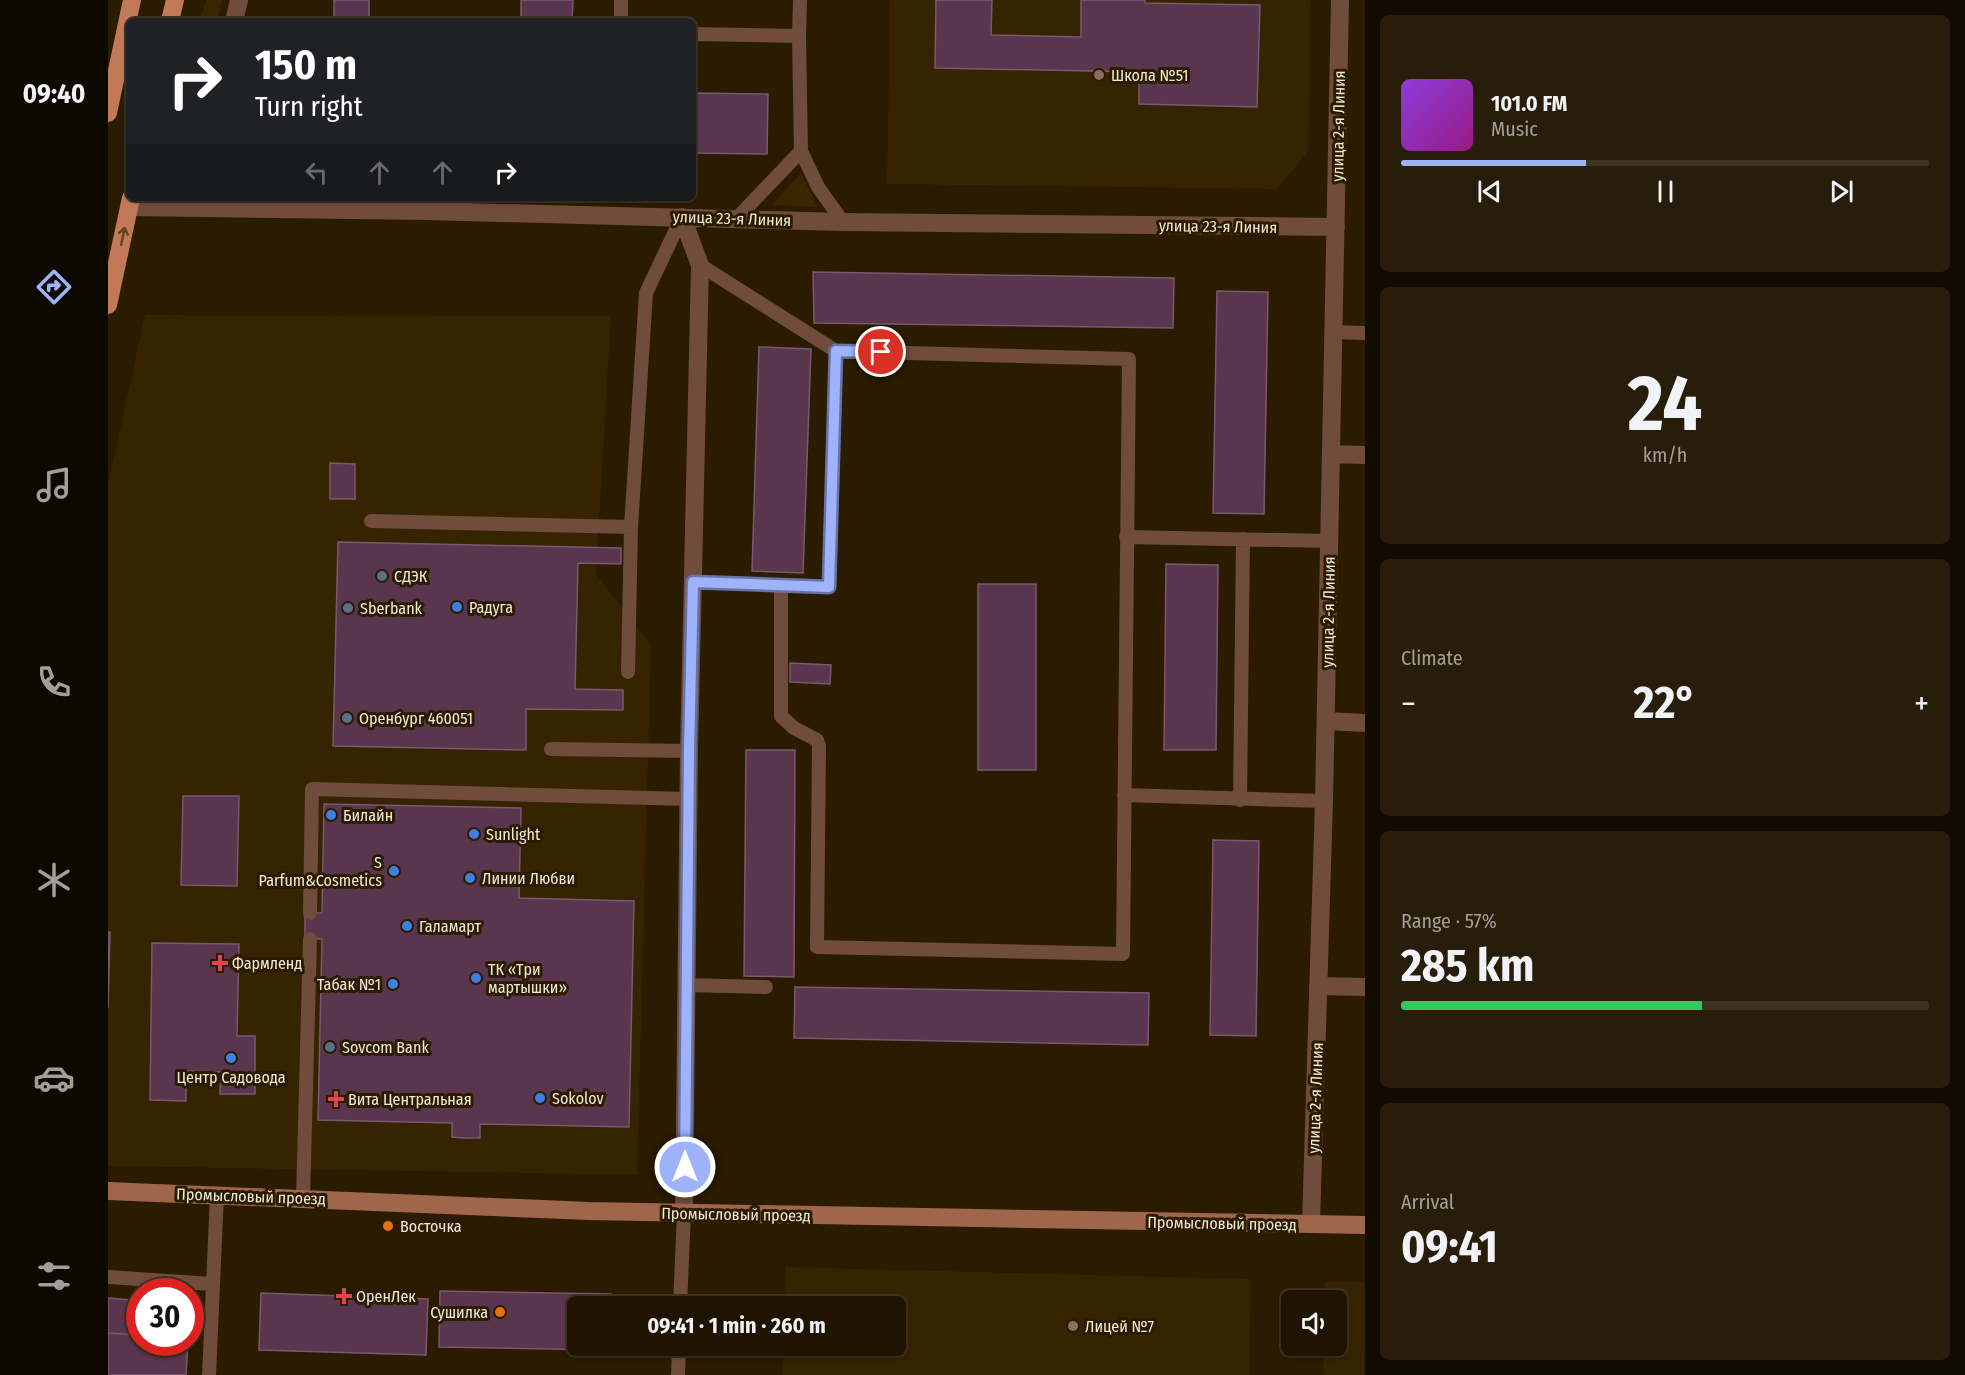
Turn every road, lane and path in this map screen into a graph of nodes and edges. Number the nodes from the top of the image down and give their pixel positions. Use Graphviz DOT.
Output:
graph roads {
  1 [pos="132,0"];
  2 [pos="175,0"];
  3 [pos="239,0"];
  4 [pos="621,0"];
  5 [pos="800,0"];
  6 [pos="1340,0"];
  7 [pos="128,18"];
  8 [pos="171,18"];
  9 [pos="235,18"];
  10 [pos="621,18"];
  11 [pos="126,28"];
  12 [pos="696,34"];
  13 [pos="799,36"];
  14 [pos="108,113"];
  15 [pos="801,152"];
  16 [pos="130,203"];
  17 [pos="191,203"];
  18 [pos="682,217"];
  19 [pos="737,218"];
  20 [pos="843,222"];
  21 [pos="1336,227"];
  22 [pos="700,265"];
  23 [pos="108,305"];
  24 [pos="1334,332"];
  25 [pos="1365,333"];
  26 [pos="836,351"];
  27 [pos="1331,454"];
  28 [pos="1365,455"];
  29 [pos="371,521"];
  30 [pos="631,527"];
  31 [pos="1126,537"];
  32 [pos="1243,539"];
  33 [pos="1329,541"];
  34 [pos="693,582"];
  35 [pos="782,585"];
  36 [pos="628,672"];
  37 [pos="1326,722"];
  38 [pos="1365,723"];
  39 [pos="551,749"];
  40 [pos="689,751"];
  41 [pos="1124,795"];
  42 [pos="688,799"];
  43 [pos="1240,800"];
  44 [pos="1324,801"];
  45 [pos="310,913"];
  46 [pos="309,939"];
  47 [pos="686,985"];
  48 [pos="1318,986"];
  49 [pos="766,987"];
  50 [pos="1365,987"];
  51 [pos="108,1191"];
  52 [pos="217,1196"];
  53 [pos="303,1198"];
  54 [pos="684,1213"];
  55 [pos="1311,1224"];
  56 [pos="1365,1225"];
  57 [pos="108,1277"];
  58 [pos="212,1284"];
  59 [pos="680,1296"];
  60 [pos="679,1356"];
  61 [pos="209,1375"];
  62 [pos="678,1375"];
  1 -- 7 [label="main road"];
  2 -- 8 [label="main road"];
  3 -- 9 [label="street"];
  4 -- 10 [label="lane"];
  5 -- 13 [label="lane"];
  6 -- 21 [label="street, улица 2-я Линия"];
  11 -- 14 [label="main road"];
  12 -- 13 [label="lane"];
  13 -- 15 [label="lane"];
  15 -- 19 [label="lane"];
  15 -- 20 [label="lane"];
  16 -- 17 [label="street, улица 23-я Линия"];
  23 -- 16 [label="main road, one-way"];
  17 -- 18 [label="street, улица 23-я Линия"];
  18 -- 19 [label="street, улица 23-я Линия"];
  18 -- 22 [label="street"];
  18 -- 30 [label="lane"];
  19 -- 20 [label="street, улица 23-я Линия"];
  20 -- 21 [label="street, улица 23-я Линия"];
  21 -- 24 [label="street, улица 2-я Линия"];
  22 -- 26 [label="lane"];
  22 -- 34 [label="street"];
  24 -- 25 [label="lane"];
  24 -- 27 [label="street, улица 2-я Линия"];
  26 -- 31 [label="lane"];
  26 -- 35 [label="lane"];
  27 -- 28 [label="street"];
  27 -- 33 [label="street, улица 2-я Линия"];
  29 -- 30 [label="lane"];
  30 -- 36 [label="lane"];
  31 -- 32 [label="lane"];
  31 -- 41 [label="lane"];
  32 -- 33 [label="lane"];
  32 -- 43 [label="lane"];
  33 -- 37 [label="street, улица 2-я Линия"];
  34 -- 35 [label="lane"];
  34 -- 40 [label="street"];
  35 -- 41 [label="lane"];
  37 -- 38 [label="street"];
  37 -- 44 [label="street, улица 2-я Линия"];
  39 -- 40 [label="lane"];
  40 -- 42 [label="street"];
  41 -- 43 [label="lane"];
  42 -- 45 [label="lane"];
  42 -- 47 [label="street"];
  43 -- 44 [label="lane"];
  44 -- 48 [label="street, улица 2-я Линия"];
  46 -- 53 [label="lane"];
  47 -- 49 [label="lane"];
  47 -- 54 [label="street"];
  48 -- 50 [label="street"];
  48 -- 55 [label="street, улица 2-я Линия"];
  51 -- 52 [label="street, Промысловый проезд"];
  52 -- 53 [label="street, Промысловый проезд"];
  52 -- 58 [label="lane"];
  53 -- 54 [label="street, Промысловый проезд"];
  54 -- 55 [label="street, Промысловый проезд"];
  54 -- 59 [label="lane"];
  55 -- 56 [label="street, Промысловый проезд"];
  57 -- 58 [label="lane"];
  58 -- 61 [label="lane"];
  60 -- 62 [label="lane"];
}
